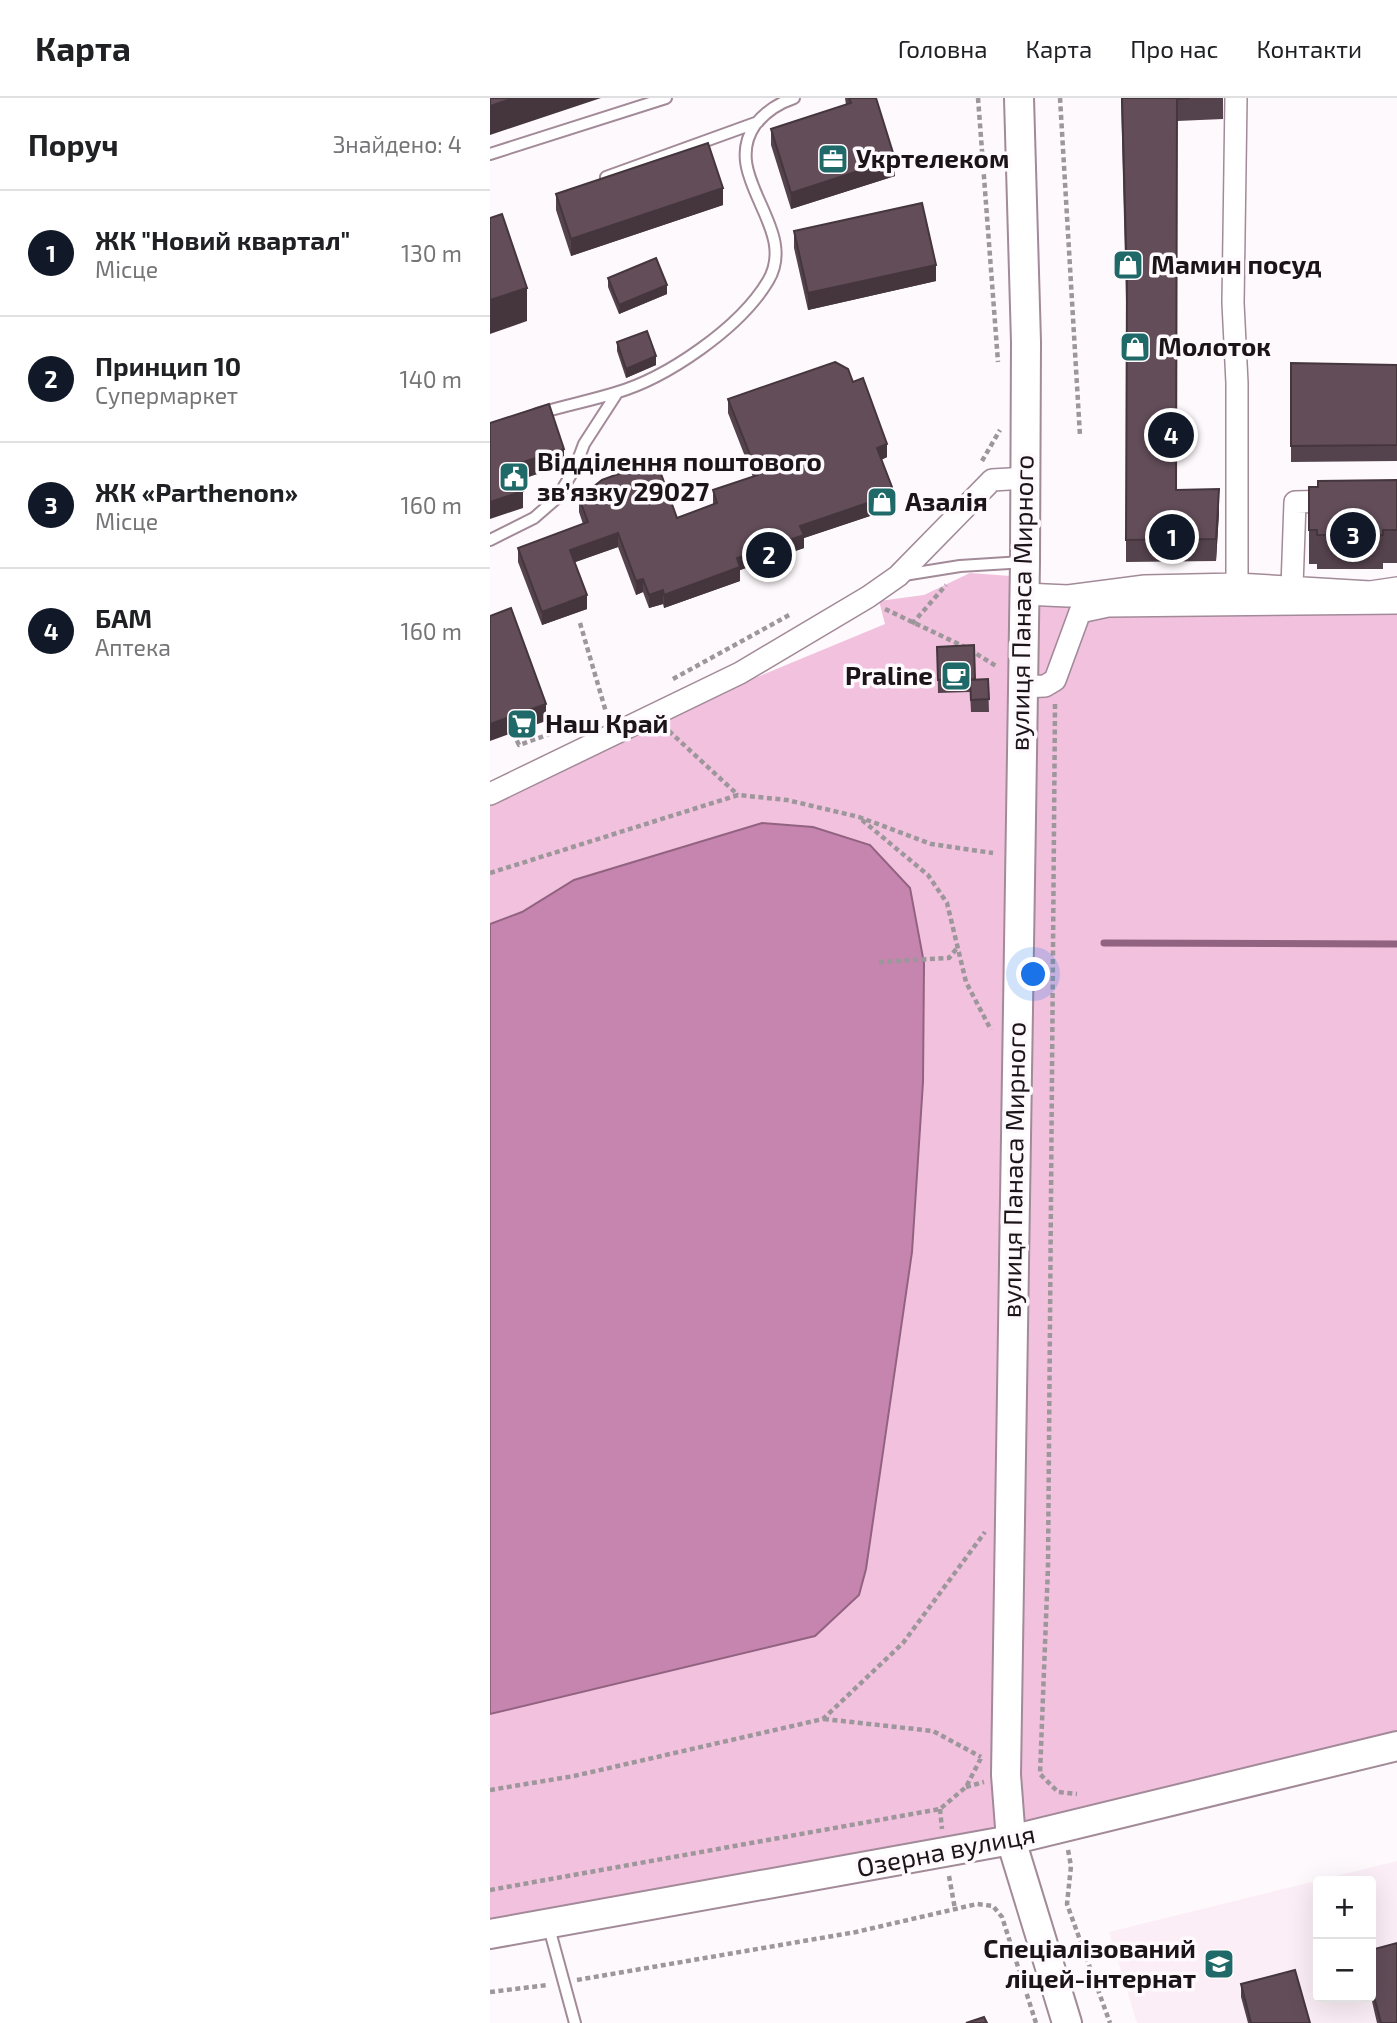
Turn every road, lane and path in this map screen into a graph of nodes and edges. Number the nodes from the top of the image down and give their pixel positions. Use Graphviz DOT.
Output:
graph roads {
  1 [pos="666,98"];
  2 [pos="794,98"];
  3 [pos="978,98"];
  4 [pos="1019,98"];
  5 [pos="1060,98"];
  6 [pos="1237,98"];
  7 [pos="758,122"];
  8 [pos="490,154"];
  9 [pos="596,181"];
  10 [pos="999,370"];
  11 [pos="617,393"];
  12 [pos="526,417"];
  13 [pos="1003,424"];
  14 [pos="1080,436"];
  15 [pos="978,466"];
  16 [pos="1026,478"];
  17 [pos="1350,501"];
  18 [pos="490,540"];
  19 [pos="1025,562"];
  20 [pos="898,576"];
  21 [pos="947,583"];
  22 [pos="1237,584"];
  23 [pos="1292,587"];
  24 [pos="1397,588"];
  25 [pos="872,593"];
  26 [pos="1024,594"];
  27 [pos="1397,603"];
  28 [pos="797,611"];
  29 [pos="580,623"];
  30 [pos="912,624"];
  31 [pos="997,652"];
  32 [pos="996,666"];
  33 [pos="1055,680"];
  34 [pos="1010,682"];
  35 [pos="664,683"];
  36 [pos="617,707"];
  37 [pos="606,712"];
  38 [pos="598,716"];
  39 [pos="590,720"];
  40 [pos="513,733"];
  41 [pos="687,747"];
  42 [pos="490,794"];
  43 [pos="738,795"];
  44 [pos="859,817"];
  45 [pos="993,839"];
  46 [pos="993,853"];
  47 [pos="993,866"];
  48 [pos="490,873"];
  49 [pos="958,947"];
  50 [pos="879,961"];
  51 [pos="991,1017"];
  52 [pos="991,1030"];
  53 [pos="991,1044"];
  54 [pos="989,1539"];
  55 [pos="823,1719"];
  56 [pos="982,1745"];
  57 [pos="1397,1746"];
  58 [pos="981,1757"];
  59 [pos="490,1790"];
  60 [pos="1077,1794"];
  61 [pos="1010,1840"];
  62 [pos="1071,1866"];
  63 [pos="490,1890"];
  64 [pos="548,1923"];
  65 [pos="490,1934"];
  66 [pos="564,1982"];
  67 [pos="490,1993"];
  68 [pos="575,2023"];
  69 [pos="1036,2023"];
  70 [pos="1067,2023"];
  71 [pos="1110,2023"];
  1 -- 8 [label="lane"];
  2 -- 7 [label="lane"];
  3 -- 10 [label="path"];
  4 -- 16 [label="main road, вулиця Панаса Мирного"];
  5 -- 14 [label="path"];
  6 -- 22 [label="street"];
  7 -- 9 [label="lane"];
  7 -- 11 [label="lane"];
  11 -- 12 [label="lane"];
  11 -- 18 [label="lane"];
  13 -- 15 [label="path"];
  16 -- 19 [label="main road, вулиця Панаса Мирного"];
  16 -- 20 [label="street"];
  17 -- 23 [label="street"];
  19 -- 20 [label="lane"];
  19 -- 26 [label="main road, вулиця Панаса Мирного"];
  20 -- 25 [label="street"];
  21 -- 30 [label="path"];
  22 -- 23 [label="street"];
  22 -- 26 [label="street"];
  23 -- 24 [label="street"];
  25 -- 30 [label="path"];
  25 -- 42 [label="street"];
  26 -- 34 [label="main road, вулиця Панаса Мирного"];
  27 -- 33 [label="street"];
  28 -- 35 [label="path"];
  29 -- 37 [label="path"];
  30 -- 32 [label="path"];
  31 -- 32 [label="path"];
  32 -- 34 [label="path"];
  33 -- 34 [label="street"];
  33 -- 60 [label="path"];
  34 -- 61 [label="main road, вулиця Панаса Мирного"];
  36 -- 37 [label="path"];
  37 -- 38 [label="path"];
  39 -- 40 [label="path"];
  41 -- 43 [label="path"];
  43 -- 44 [label="path"];
  43 -- 48 [label="path"];
  44 -- 46 [label="path"];
  44 -- 49 [label="path"];
  45 -- 46 [label="path"];
  46 -- 47 [label="path"];
  49 -- 50 [label="path"];
  49 -- 52 [label="path"];
  51 -- 52 [label="path"];
  52 -- 53 [label="path"];
  54 -- 55 [label="path"];
  55 -- 58 [label="path"];
  55 -- 59 [label="path"];
  56 -- 58 [label="path"];
  57 -- 61 [label="main road, Озерна вулиця"];
  58 -- 63 [label="path"];
  61 -- 64 [label="main road, Озерна вулиця"];
  61 -- 70 [label="main road, вулиця Панаса Мирного"];
  62 -- 71 [label="path"];
  64 -- 65 [label="main road, Озерна вулиця"];
  64 -- 66 [label="lane"];
  66 -- 67 [label="path"];
  66 -- 68 [label="lane"];
  66 -- 69 [label="path"];
}
